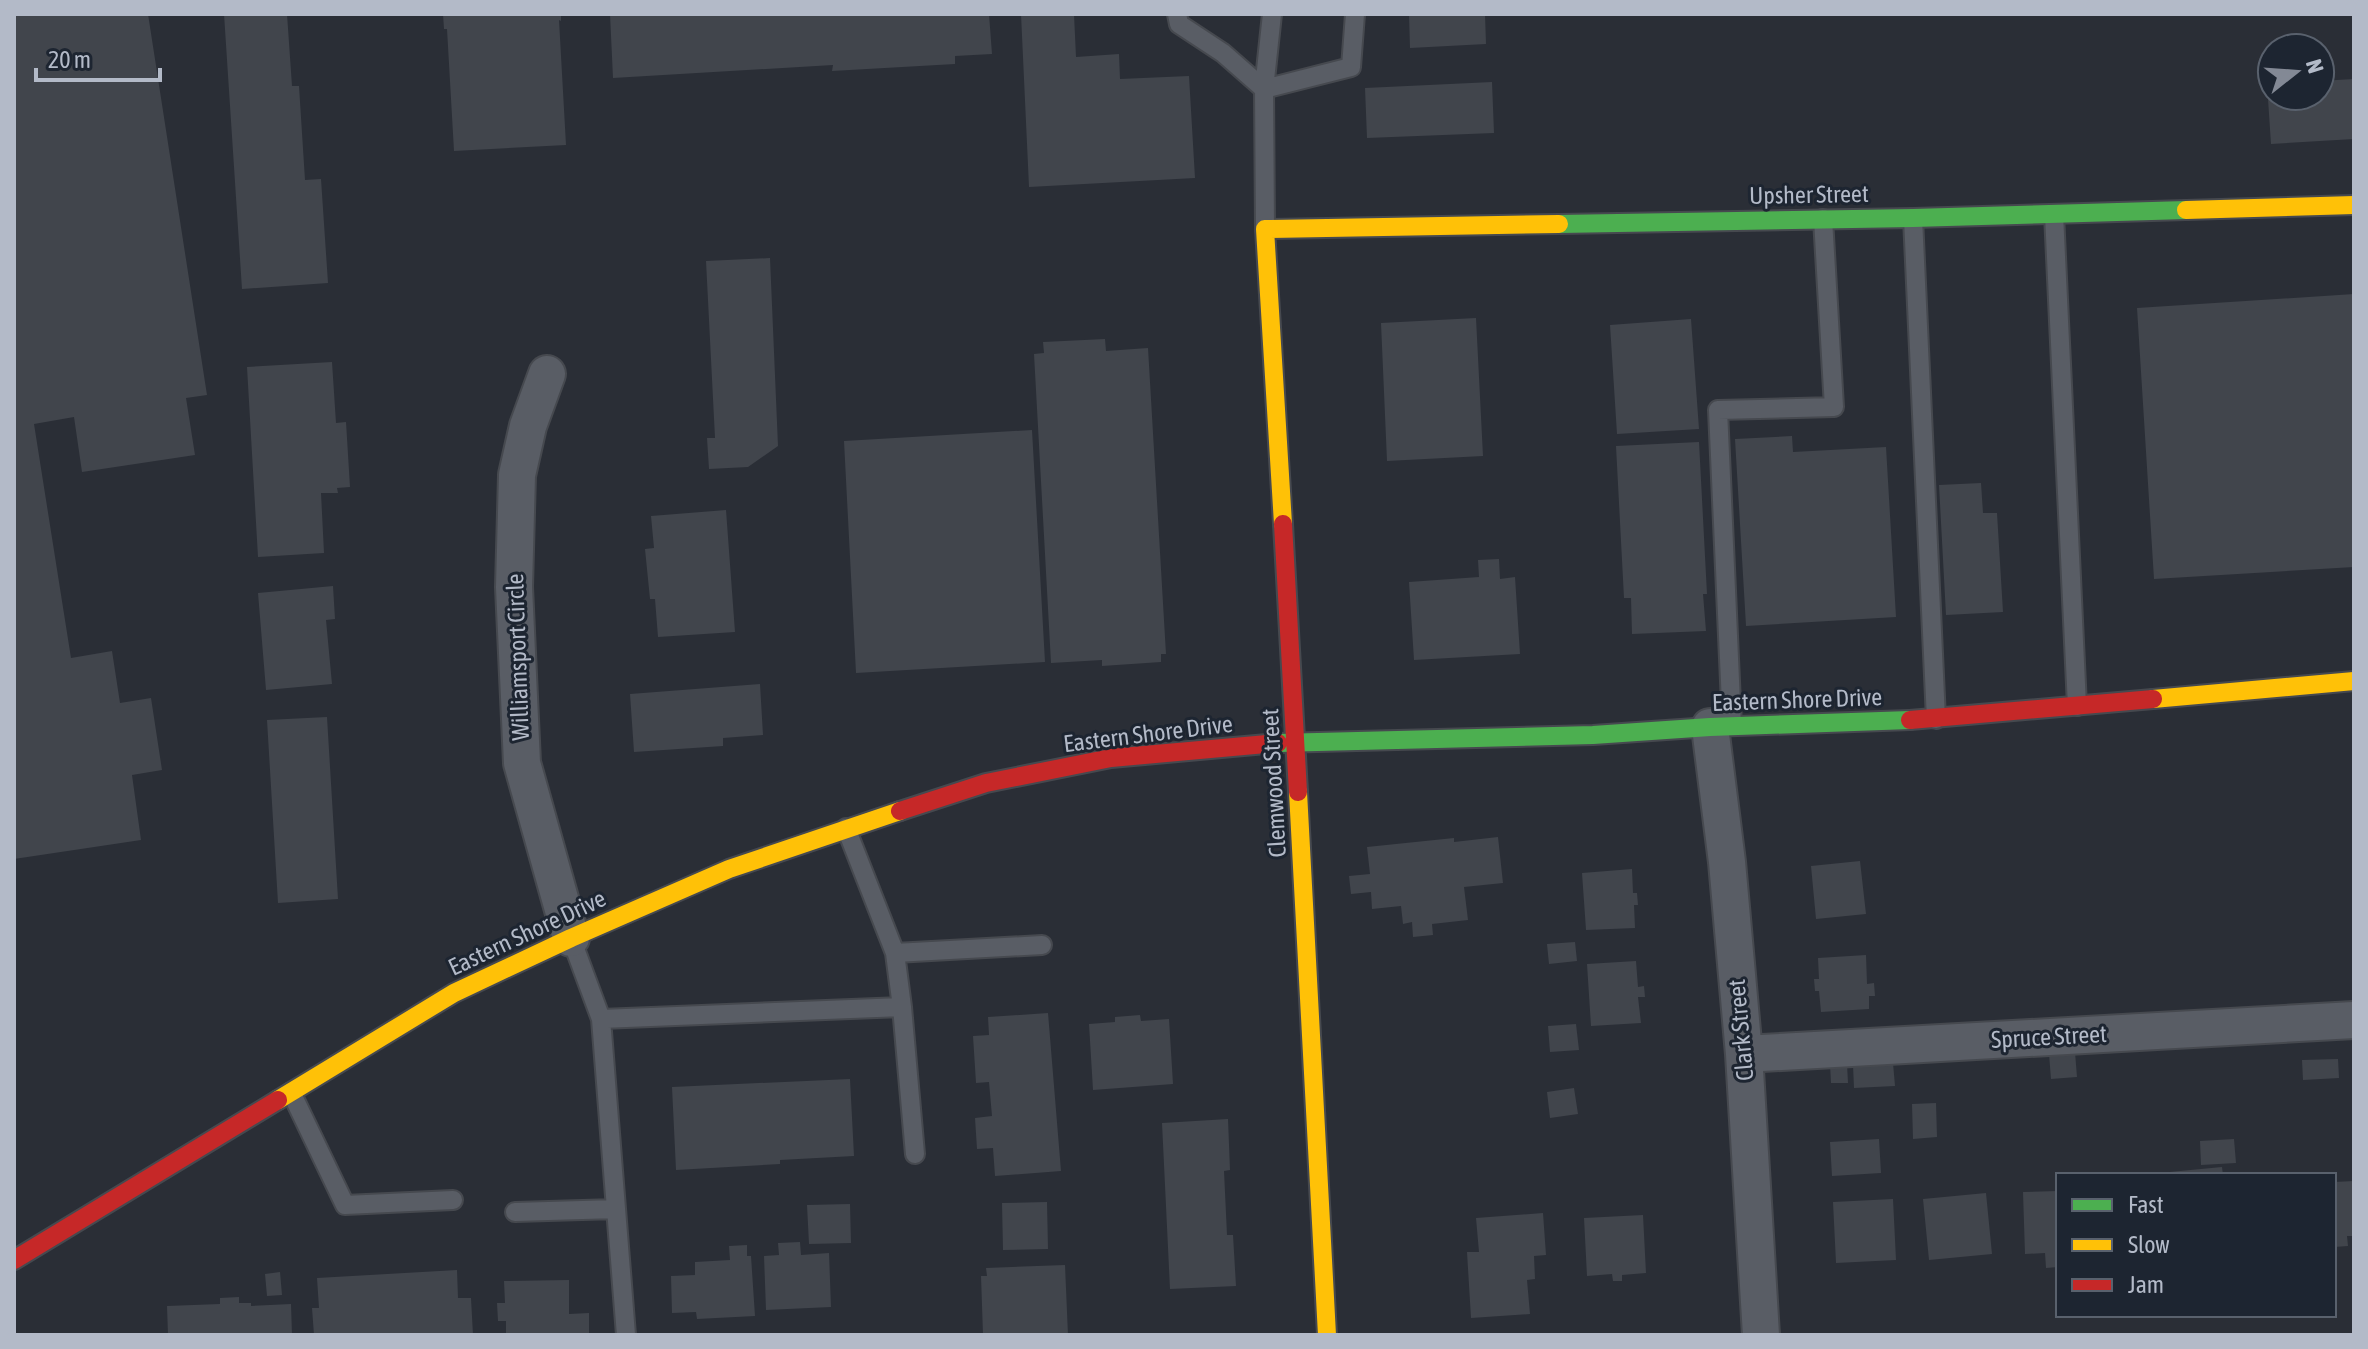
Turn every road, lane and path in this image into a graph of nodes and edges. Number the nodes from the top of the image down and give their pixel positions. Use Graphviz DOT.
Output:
graph roads {
  1 [pos="1177,14"];
  2 [pos="1272,14"];
  3 [pos="1355,14"];
  4 [pos="1264,89"];
  5 [pos="2354,205"];
  6 [pos="2054,214"];
  7 [pos="1913,218"];
  8 [pos="1823,219"];
  9 [pos="1265,229"];
  10 [pos="547,374"];
  11 [pos="2354,681"];
  12 [pos="2077,706"];
  13 [pos="1936,719"];
  14 [pos="1721,726"];
  15 [pos="1295,742"];
  16 [pos="846,828"];
  17 [pos="571,938"];
  18 [pos="1042,945"];
  19 [pos="895,953"];
  20 [pos="902,1007"];
  21 [pos="601,1019"];
  22 [pos="2354,1020"];
  23 [pos="1744,1054"];
  24 [pos="291,1092"];
  25 [pos="915,1154"];
  26 [pos="453,1200"];
  27 [pos="616,1209"];
  28 [pos="515,1212"];
  29 [pos="14,1260"];
  30 [pos="626,1335"];
  31 [pos="1327,1335"];
  32 [pos="1761,1335"];
  1 -- 4 [label="lane"];
  2 -- 4 [label="lane"];
  3 -- 4 [label="lane"];
  4 -- 9 [label="lane"];
  5 -- 6 [label="street, Upsher Street"];
  6 -- 7 [label="street, Upsher Street"];
  6 -- 12 [label="lane"];
  7 -- 8 [label="street, Upsher Street"];
  7 -- 13 [label="lane"];
  8 -- 9 [label="street, Upsher Street"];
  8 -- 14 [label="lane"];
  9 -- 15 [label="street, Clemwood Street"];
  10 -- 17 [label="street, Williamsport Circle"];
  11 -- 12 [label="street, Eastern Shore Drive"];
  12 -- 13 [label="street, Eastern Shore Drive"];
  13 -- 14 [label="street, Eastern Shore Drive"];
  14 -- 15 [label="street, Eastern Shore Drive"];
  14 -- 23 [label="street, Clark Street"];
  15 -- 16 [label="street, Eastern Shore Drive"];
  15 -- 31 [label="street, Clemwood Street"];
  16 -- 17 [label="street, Eastern Shore Drive"];
  16 -- 19 [label="lane"];
  17 -- 21 [label="lane"];
  17 -- 24 [label="street, Eastern Shore Drive"];
  18 -- 19 [label="lane"];
  19 -- 20 [label="lane"];
  20 -- 21 [label="lane"];
  20 -- 25 [label="lane"];
  21 -- 27 [label="lane"];
  22 -- 23 [label="street, Spruce Street"];
  23 -- 32 [label="street, Clark Street"];
  24 -- 26 [label="lane"];
  24 -- 29 [label="street, Eastern Shore Drive"];
  27 -- 28 [label="lane"];
  27 -- 30 [label="lane"];
}
